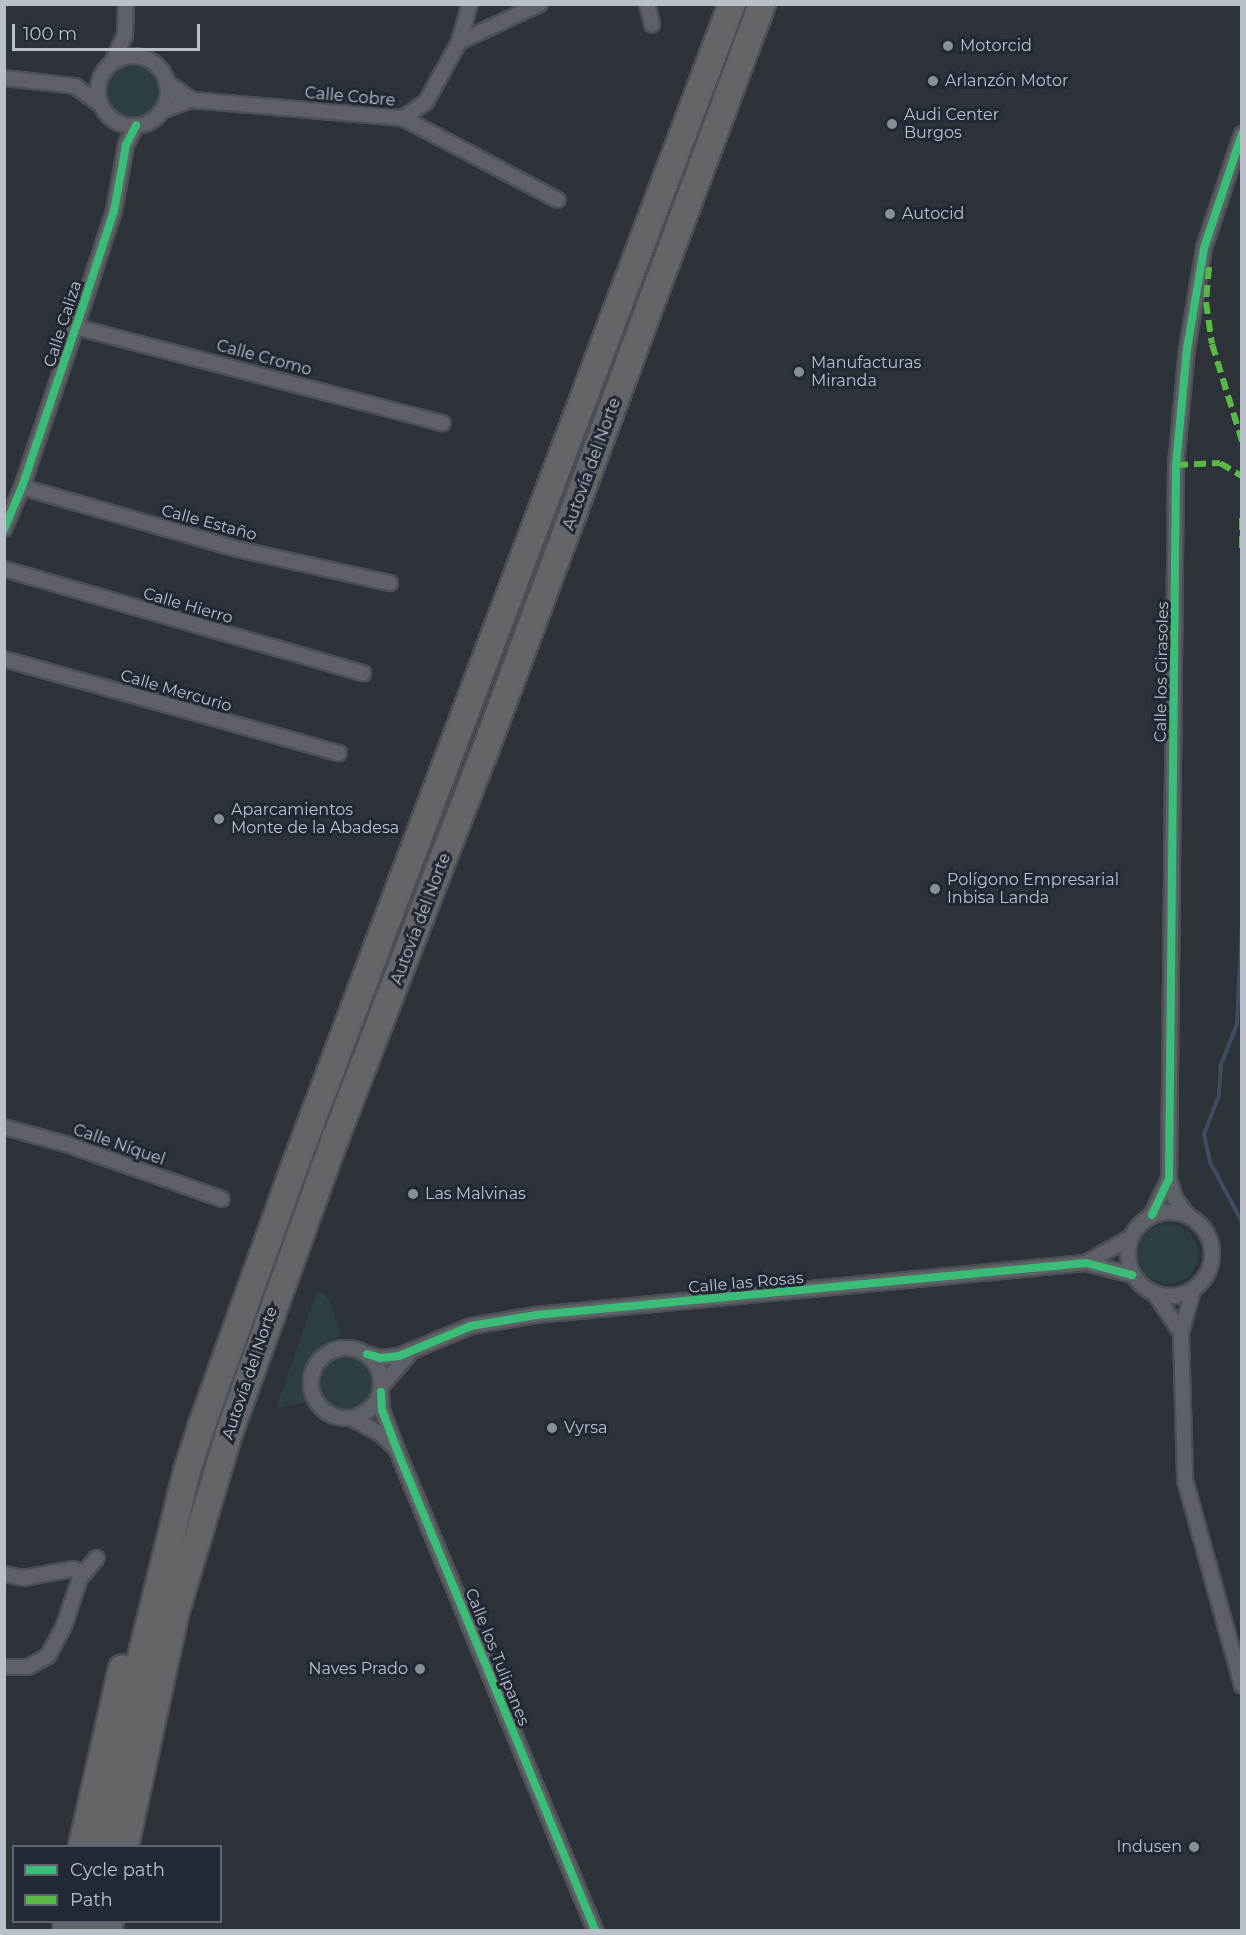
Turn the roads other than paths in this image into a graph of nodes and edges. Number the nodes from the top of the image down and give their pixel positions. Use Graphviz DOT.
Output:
graph roads {
  1 [pos="126,4"];
  2 [pos="540,4"];
  3 [pos="647,4"];
  4 [pos="732,4"];
  5 [pos="762,4"];
  6 [pos="470,7"];
  7 [pos="652,24"];
  8 [pos="496,25"];
  9 [pos="125,35"];
  10 [pos="459,42"];
  11 [pos="145,58"];
  12 [pos="106,69"];
  13 [pos="4,78"];
  14 [pos="166,82"];
  15 [pos="75,86"];
  16 [pos="192,100"];
  17 [pos="101,105"];
  18 [pos="161,111"];
  19 [pos="403,118"];
  20 [pos="114,120"];
  21 [pos="136,125"];
  22 [pos="1242,134"];
  23 [pos="126,145"];
  24 [pos="558,200"];
  25 [pos="76,327"];
  26 [pos="443,423"];
  27 [pos="22,488"];
  28 [pos="4,529"];
  29 [pos="4,569"];
  30 [pos="390,583"];
  31 [pos="4,658"];
  32 [pos="363,673"];
  33 [pos="339,753"];
  34 [pos="4,1127"];
  35 [pos="1169,1179"];
  36 [pos="222,1198"];
  37 [pos="1152,1215"];
  38 [pos="1188,1216"];
  39 [pos="1131,1237"];
  40 [pos="1086,1263"];
  41 [pos="1132,1275"];
  42 [pos="1193,1290"];
  43 [pos="1156,1295"];
  44 [pos="1181,1334"];
  45 [pos="412,1351"];
  46 [pos="367,1354"];
  47 [pos="381,1389"];
  48 [pos="351,1418"];
  49 [pos="397,1450"];
  50 [pos="187,1471"];
  51 [pos="97,1558"];
  52 [pos="84,1573"];
  53 [pos="4,1574"];
  54 [pos="4,1667"];
  55 [pos="1242,1685"];
  56 [pos="82,1845"];
  57 [pos="101,1845"];
  58 [pos="125,1845"];
  59 [pos="595,1930"];
  1 -- 9 [label="street"];
  2 -- 8 [label="street"];
  3 -- 7 [label="street"];
  4 -- 50 [label="highway, Autovía del Norte"];
  5 -- 58 [label="highway, Autovía del Norte"];
  6 -- 8 [label="street"];
  6 -- 10 [label="street"];
  8 -- 10 [label="street"];
  9 -- 11 [label="street"];
  9 -- 12 [label="street"];
  10 -- 19 [label="street"];
  11 -- 12 [label="street"];
  11 -- 14 [label="street"];
  12 -- 15 [label="street"];
  12 -- 17 [label="street"];
  13 -- 15 [label="street"];
  14 -- 16 [label="street, Calle Cobre"];
  14 -- 18 [label="street"];
  15 -- 17 [label="street"];
  16 -- 18 [label="street, Calle Cobre"];
  16 -- 19 [label="street, Calle Cobre"];
  17 -- 20 [label="street"];
  18 -- 21 [label="street"];
  19 -- 24 [label="street, Calle Cobre"];
  20 -- 21 [label="street"];
  20 -- 23 [label="street"];
  21 -- 23 [label="street, Calle Caliza"];
  22 -- 35 [label="street, Calle los Girasoles"];
  23 -- 25 [label="street, Calle Caliza"];
  25 -- 26 [label="street, Calle Cromo"];
  25 -- 27 [label="street, Calle Caliza"];
  27 -- 28 [label="street, Calle Caliza"];
  27 -- 30 [label="street, Calle Estaño"];
  29 -- 32 [label="street, Calle Hierro"];
  31 -- 33 [label="street, Calle Mercurio"];
  34 -- 36 [label="street, Calle Níquel"];
  35 -- 37 [label="street, Calle los Girasoles"];
  35 -- 38 [label="street, Calle los Girasoles"];
  37 -- 38 [label="street"];
  37 -- 39 [label="street"];
  38 -- 42 [label="street"];
  39 -- 40 [label="street, Calle las Rosas"];
  39 -- 41 [label="street"];
  40 -- 41 [label="street, Calle las Rosas"];
  40 -- 45 [label="street, Calle las Rosas"];
  41 -- 43 [label="street"];
  42 -- 43 [label="street"];
  42 -- 44 [label="street"];
  43 -- 44 [label="street"];
  44 -- 55 [label="street"];
  45 -- 46 [label="street, Calle las Rosas"];
  45 -- 47 [label="street, Calle las Rosas"];
  46 -- 47 [label="street"];
  46 -- 48 [label="street"];
  47 -- 48 [label="street"];
  47 -- 49 [label="street, Calle los Tulipanes"];
  48 -- 49 [label="street, Calle los Tulipanes"];
  49 -- 59 [label="street, Calle los Tulipanes"];
  50 -- 56 [label="highway"];
  50 -- 57 [label="highway, Autovía del Norte"];
  51 -- 52 [label="street"];
  52 -- 53 [label="street"];
  52 -- 54 [label="street"];
}
